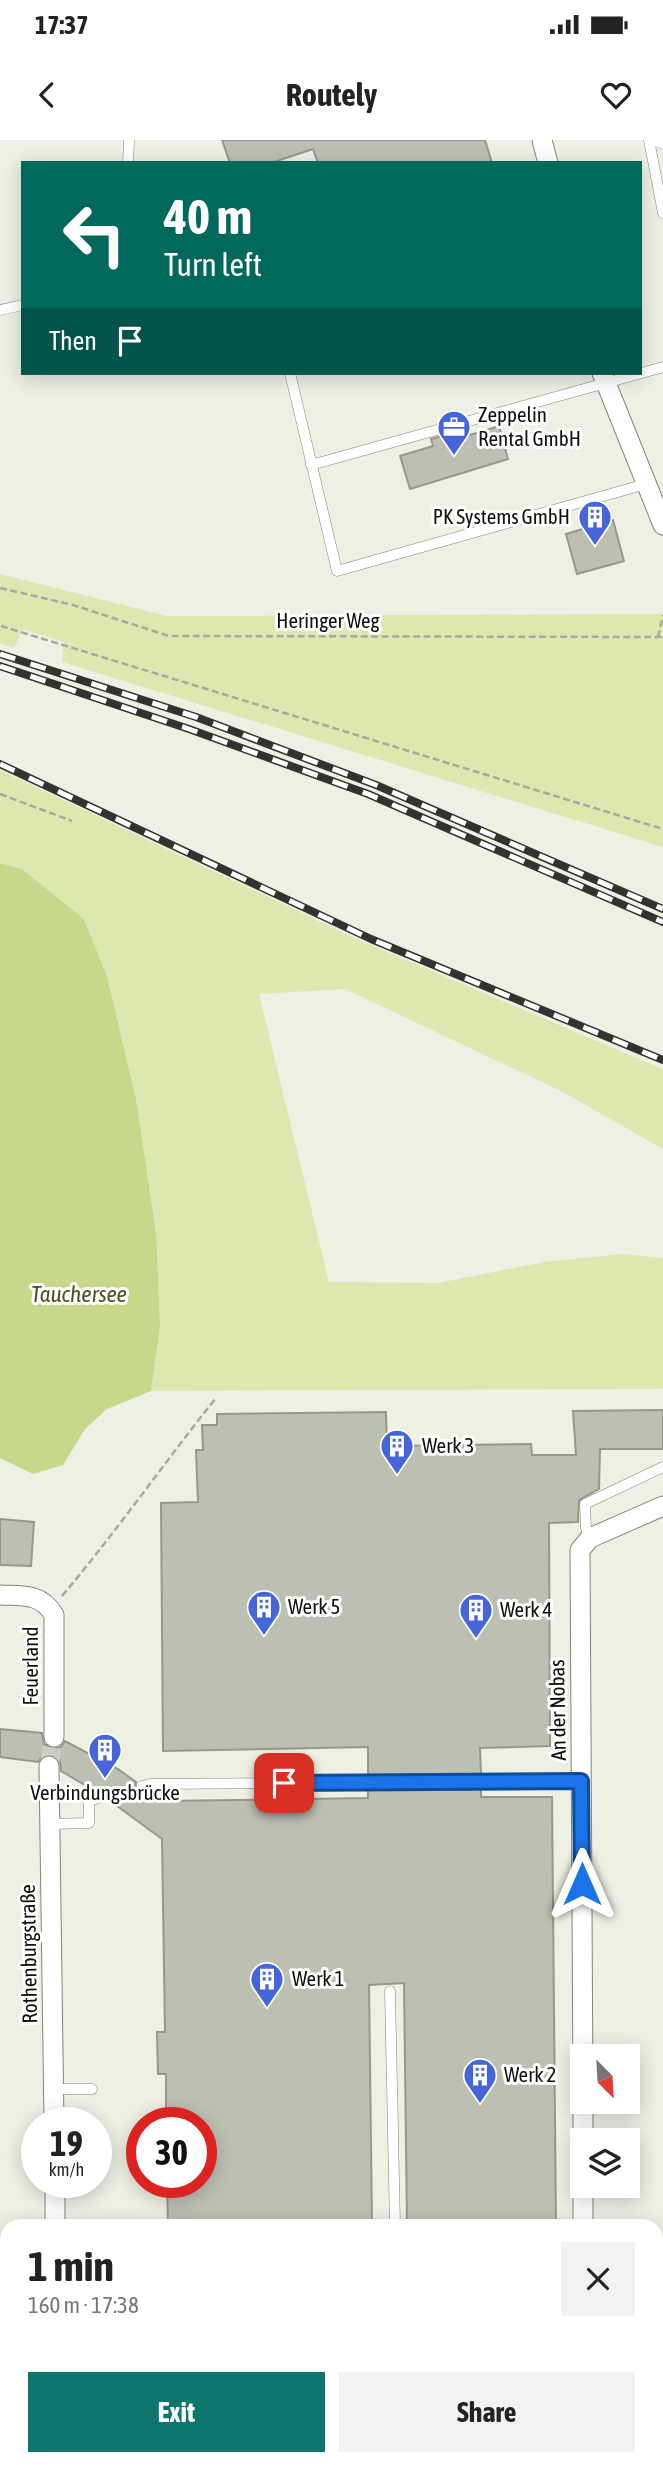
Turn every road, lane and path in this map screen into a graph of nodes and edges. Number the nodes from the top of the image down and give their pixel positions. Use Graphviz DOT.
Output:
graph roads {
  1 [pos="129,140"];
  2 [pos="542,140"];
  3 [pos="651,140"];
  4 [pos="663,144"];
  5 [pos="128,161"];
  6 [pos="547,161"];
  7 [pos="663,213"];
  8 [pos="21,305"];
  9 [pos="0,310"];
  10 [pos="663,368"];
  11 [pos="642,372"];
  12 [pos="290,375"];
  13 [pos="622,375"];
  14 [pos="604,378"];
  15 [pos="311,465"];
  16 [pos="646,484"];
  17 [pos="663,525"];
  18 [pos="0,587"];
  19 [pos="663,615"];
  20 [pos="1,626"];
  21 [pos="661,637"];
  22 [pos="0,794"];
  23 [pos="72,821"];
  24 [pos="663,829"];
  25 [pos="216,1398"];
  26 [pos="663,1467"];
  27 [pos="663,1506"];
  28 [pos="590,1538"];
  29 [pos="0,1595"];
  30 [pos="47,1604"];
  31 [pos="54,1737"];
  32 [pos="49,1775"];
  33 [pos="581,1781"];
  34 [pos="142,1786"];
  35 [pos="103,1796"];
  36 [pos="50,1824"];
  37 [pos="390,1991"];
  38 [pos="583,2044"];
  39 [pos="53,2088"];
  40 [pos="92,2089"];
  41 [pos="54,2107"];
  42 [pos="55,2198"];
  43 [pos="583,2198"];
  44 [pos="55,2219"];
  45 [pos="395,2219"];
  46 [pos="583,2219"];
  1 -- 5 [label="lane"];
  2 -- 6 [label="street"];
  3 -- 4 [label="lane"];
  3 -- 7 [label="lane"];
  8 -- 9 [label="lane"];
  10 -- 11 [label="lane"];
  12 -- 15 [label="lane"];
  13 -- 14 [label="lane"];
  14 -- 15 [label="lane"];
  14 -- 16 [label="street"];
  15 -- 16 [label="lane"];
  16 -- 17 [label="street"];
  18 -- 21 [label="path, Heringer Weg"];
  19 -- 21 [label="path"];
  20 -- 24 [label="path"];
  22 -- 23 [label="path"];
  25 -- 30 [label="path"];
  26 -- 28 [label="lane"];
  27 -- 28 [label="street"];
  28 -- 33 [label="street, An der Nobas"];
  29 -- 30 [label="street, Feuerland"];
  30 -- 31 [label="street, Feuerland"];
  32 -- 36 [label="street, Rothenburgstraße"];
  33 -- 34 [label="lane"];
  33 -- 38 [label="street, An der Nobas"];
  35 -- 36 [label="lane"];
  36 -- 39 [label="street, Rothenburgstraße"];
  37 -- 45 [label="lane"];
  39 -- 40 [label="lane"];
  39 -- 41 [label="street, Rothenburgstraße"];
  42 -- 44 [label="street"];
  43 -- 46 [label="street"];
}
